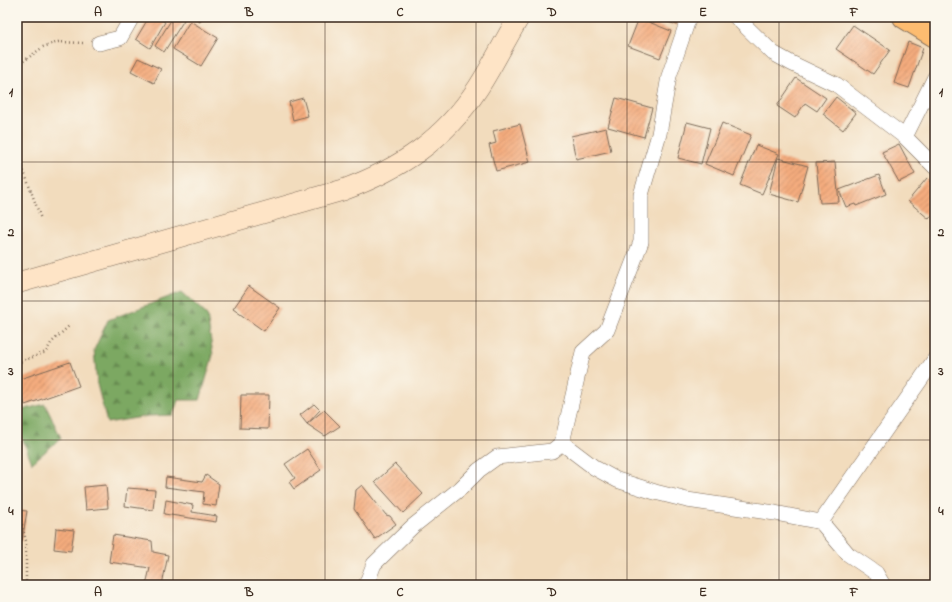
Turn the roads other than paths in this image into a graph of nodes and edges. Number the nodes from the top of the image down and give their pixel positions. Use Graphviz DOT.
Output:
graph roads {
  1 [pos="132,17"];
  2 [pos="519,17"];
  3 [pos="689,17"];
  4 [pos="736,17"];
  5 [pos="904,17"];
  6 [pos="935,36"];
  7 [pos="99,43"];
  8 [pos="935,77"];
  9 [pos="905,136"];
  10 [pos="935,166"];
  11 [pos="17,283"];
  12 [pos="935,359"];
  13 [pos="562,443"];
  14 [pos="821,522"];
  15 [pos="366,585"];
  16 [pos="883,585"];
  1 -- 7 [label="street"];
  2 -- 11 [label="street"];
  3 -- 13 [label="street"];
  4 -- 9 [label="street"];
  5 -- 6 [label="highway"];
  8 -- 9 [label="street"];
  9 -- 10 [label="street"];
  12 -- 14 [label="street"];
  13 -- 14 [label="street"];
  13 -- 15 [label="street"];
  14 -- 16 [label="street"];
}
